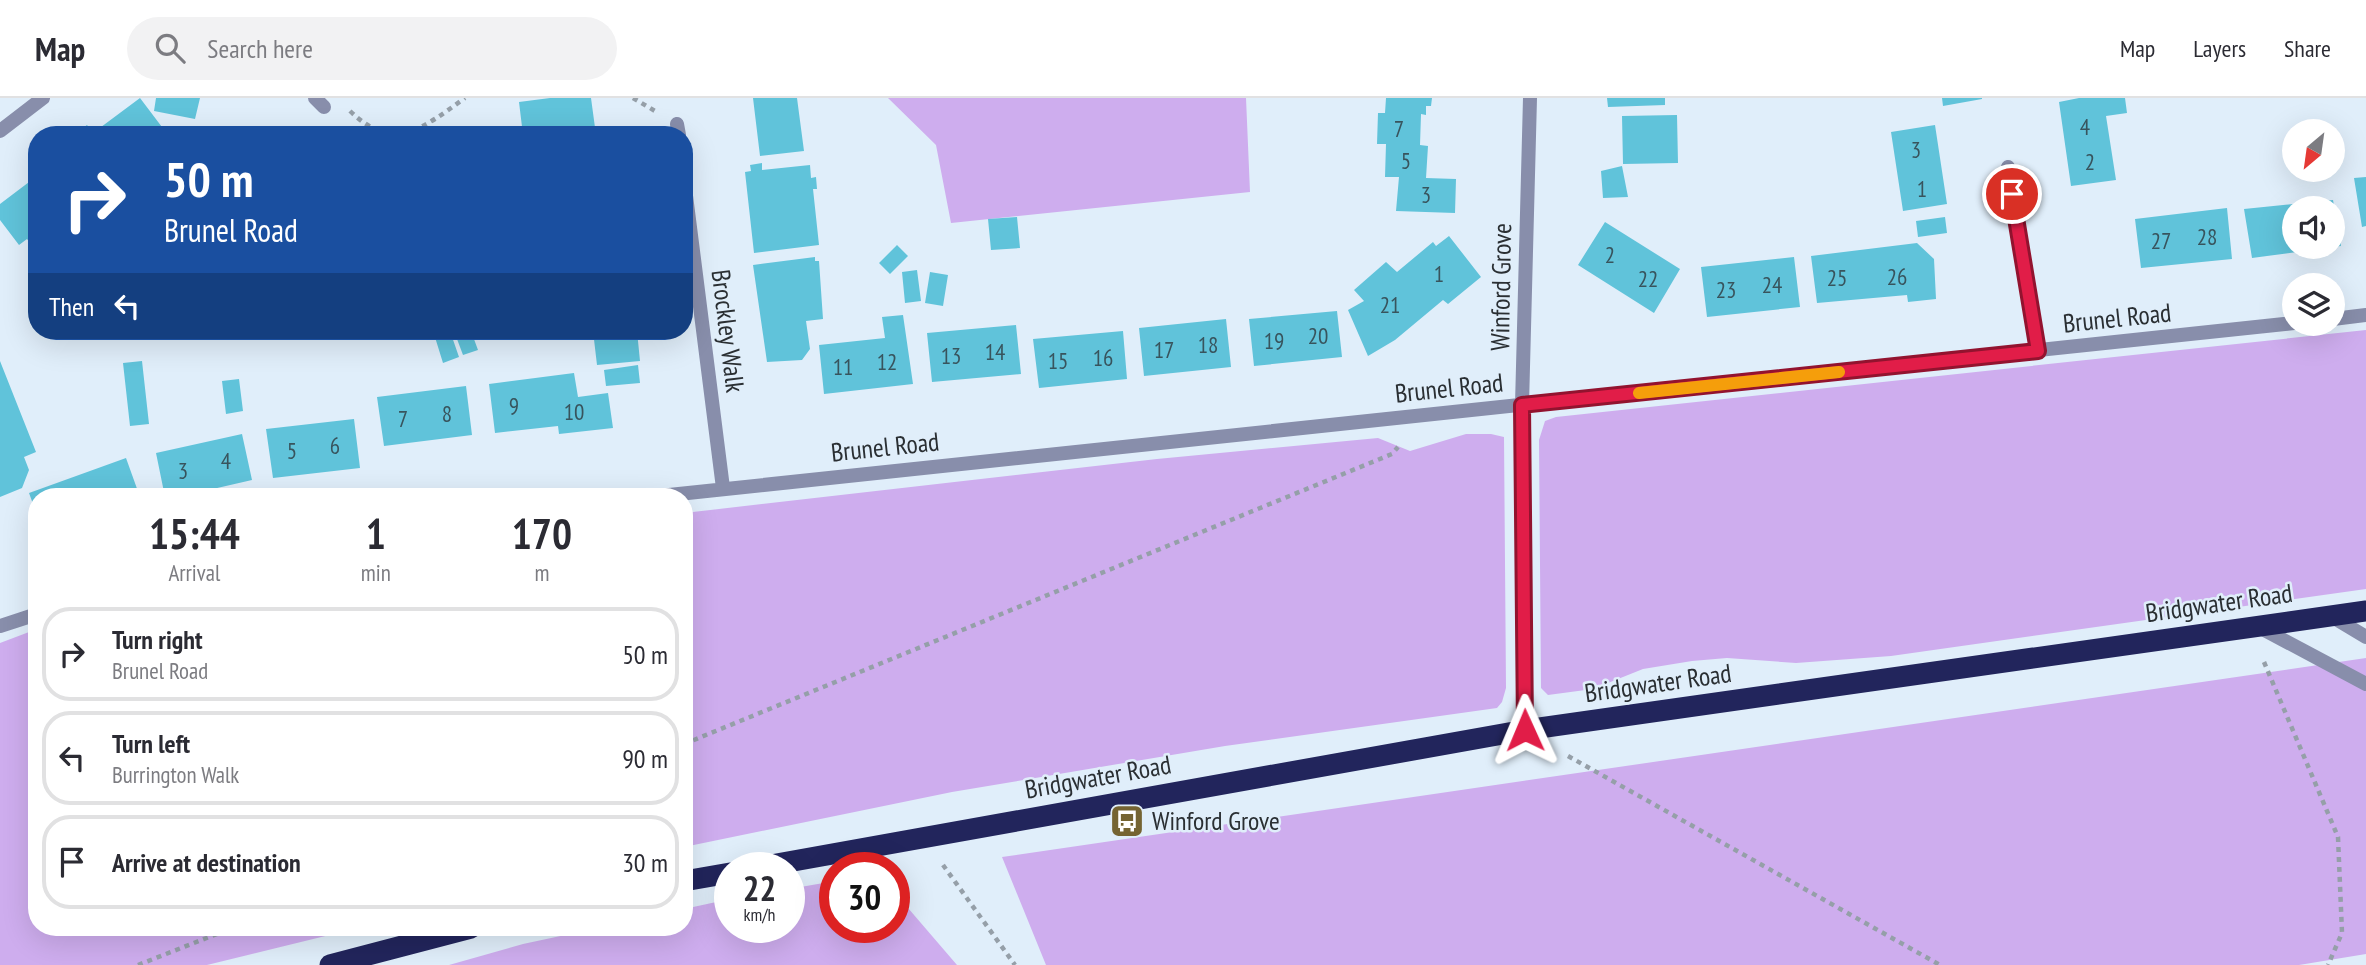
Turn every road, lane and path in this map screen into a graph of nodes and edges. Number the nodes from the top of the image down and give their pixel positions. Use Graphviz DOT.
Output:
graph roads {
  1 [pos="43,98"];
  2 [pos="464,98"];
  3 [pos="1530,98"];
  4 [pos="320,103"];
  5 [pos="370,126"];
  6 [pos="425,126"];
  7 [pos="0,131"];
  8 [pos="2008,167"];
  9 [pos="693,251"];
  10 [pos="2366,315"];
  11 [pos="2345,318"];
  12 [pos="2282,324"];
  13 [pos="2038,351"];
  14 [pos="1522,405"];
  15 [pos="1427,415"];
  16 [pos="723,488"];
  17 [pos="693,492"];
  18 [pos="2366,611"];
  19 [pos="2331,616"];
  20 [pos="28,617"];
  21 [pos="0,626"];
  22 [pos="2253,627"];
  23 [pos="2366,637"];
  24 [pos="2366,684"];
  25 [pos="1559,725"];
  26 [pos="1525,730"];
  27 [pos="693,740"];
  28 [pos="922,836"];
  29 [pos="805,858"];
  30 [pos="714,876"];
  31 [pos="693,879"];
  32 [pos="212,936"];
  33 [pos="441,936"];
  34 [pos="138,965"];
  35 [pos="330,965"];
  36 [pos="1015,965"];
  37 [pos="1940,965"];
  38 [pos="2328,965"];
  1 -- 7 [label="street"];
  2 -- 6 [label="path"];
  3 -- 14 [label="street, Winford Grove"];
  4 -- 5 [label="path"];
  8 -- 13 [label="street"];
  9 -- 16 [label="street, Brockley Walk"];
  10 -- 11 [label="street"];
  12 -- 13 [label="street, Brunel Road"];
  13 -- 14 [label="street, Brunel Road"];
  14 -- 15 [label="street, Brunel Road"];
  14 -- 26 [label="street, Winford Grove"];
  15 -- 16 [label="street, Brunel Road"];
  15 -- 27 [label="path"];
  16 -- 17 [label="street, Brunel Road"];
  18 -- 19 [label="highway, Bridgwater Road"];
  19 -- 22 [label="highway, Bridgwater Road"];
  19 -- 23 [label="street"];
  20 -- 21 [label="street"];
  22 -- 24 [label="street"];
  22 -- 25 [label="highway, Bridgwater Road"];
  22 -- 38 [label="path"];
  25 -- 26 [label="highway, Bridgwater Road"];
  25 -- 37 [label="path"];
  26 -- 28 [label="highway, Bridgwater Road"];
  28 -- 29 [label="highway, Bridgwater Road"];
  28 -- 36 [label="path"];
  30 -- 31 [label="highway"];
  32 -- 34 [label="path"];
  33 -- 35 [label="highway"];
}
